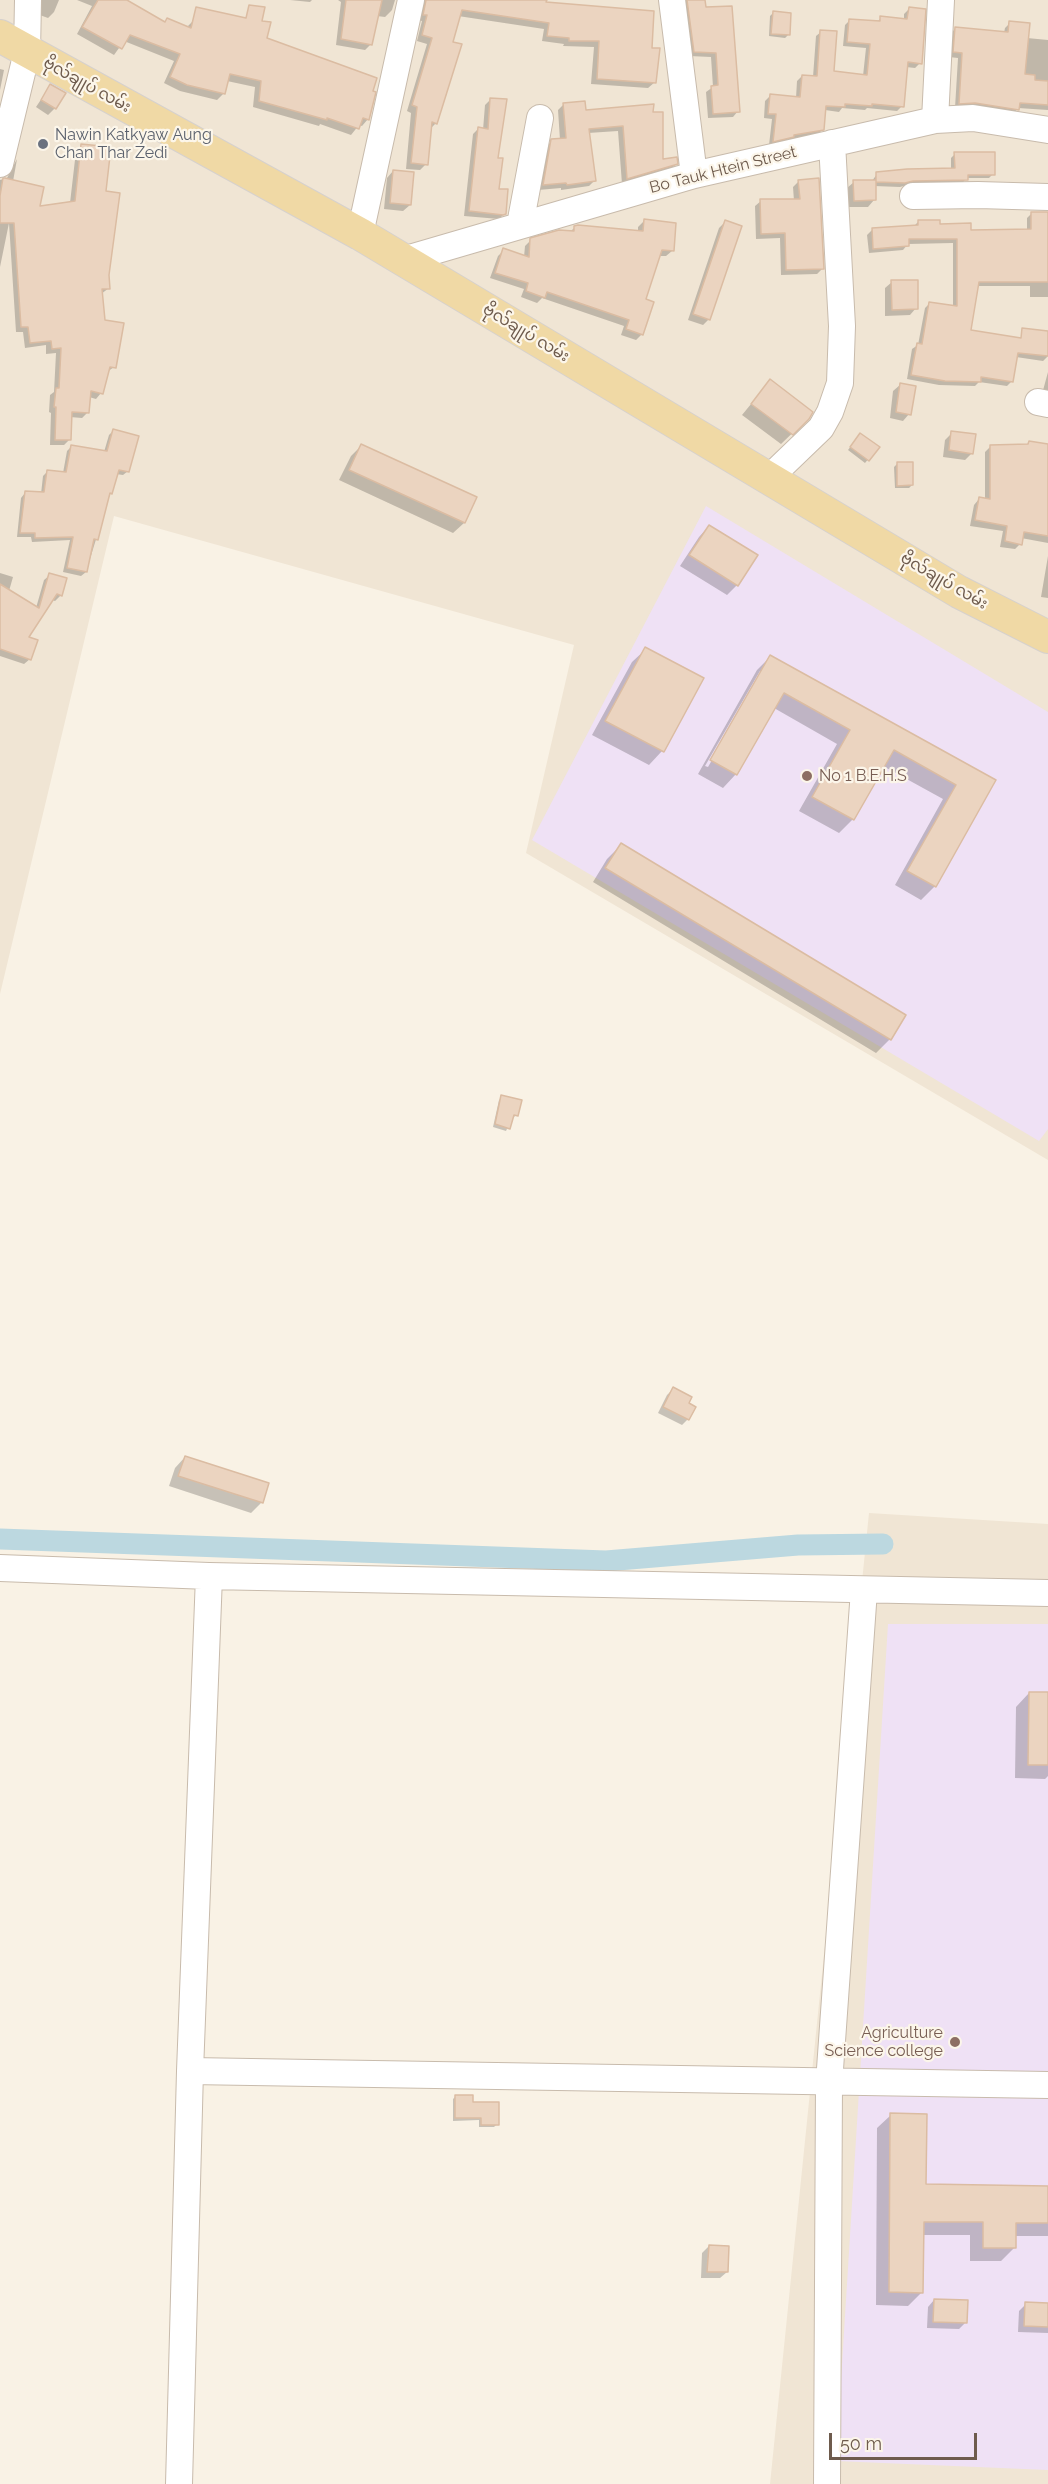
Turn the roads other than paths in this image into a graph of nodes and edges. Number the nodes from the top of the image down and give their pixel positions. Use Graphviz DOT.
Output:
graph roads {
  1 [pos="28,0"];
  2 [pos="411,0"];
  3 [pos="672,0"];
  4 [pos="941,0"];
  5 [pos="0,36"];
  6 [pos="27,52"];
  7 [pos="540,118"];
  8 [pos="935,120"];
  9 [pos="1048,130"];
  10 [pos="832,143"];
  11 [pos="0,164"];
  12 [pos="694,175"];
  13 [pos="913,196"];
  14 [pos="1048,197"];
  15 [pos="520,225"];
  16 [pos="360,234"];
  17 [pos="403,260"];
  18 [pos="769,478"];
  19 [pos="1048,637"];
  20 [pos="0,1568"];
  21 [pos="209,1576"];
  22 [pos="864,1590"];
  23 [pos="1048,1593"];
  24 [pos="190,2071"];
  25 [pos="829,2083"];
  26 [pos="1048,2085"];
  27 [pos="179,2484"];
  28 [pos="827,2484"];
  1 -- 6 [label="street"];
  2 -- 16 [label="street"];
  3 -- 12 [label="street"];
  4 -- 8 [label="street"];
  5 -- 6 [label="main road, ဗိုလ်ချုပ် လမ်း"];
  6 -- 11 [label="street"];
  6 -- 16 [label="main road, ဗိုလ်ချုပ် လမ်း"];
  7 -- 15 [label="street"];
  8 -- 9 [label="street, Bo Tauk Htein Street"];
  8 -- 10 [label="street, Bo Tauk Htein Street"];
  10 -- 12 [label="street, Bo Tauk Htein Street"];
  10 -- 18 [label="street"];
  12 -- 15 [label="street, Bo Tauk Htein Street"];
  13 -- 14 [label="street"];
  15 -- 17 [label="street, Bo Tauk Htein Street"];
  16 -- 17 [label="main road, ဗိုလ်ချုပ် လမ်း"];
  17 -- 18 [label="main road, ဗိုလ်ချုပ် လမ်း"];
  18 -- 19 [label="main road, ဗိုလ်ချုပ် လမ်း"];
  20 -- 21 [label="street"];
  21 -- 22 [label="street"];
  21 -- 24 [label="street"];
  22 -- 23 [label="street"];
  22 -- 25 [label="street"];
  24 -- 25 [label="street"];
  24 -- 27 [label="street"];
  25 -- 26 [label="street"];
  25 -- 28 [label="street"];
}
